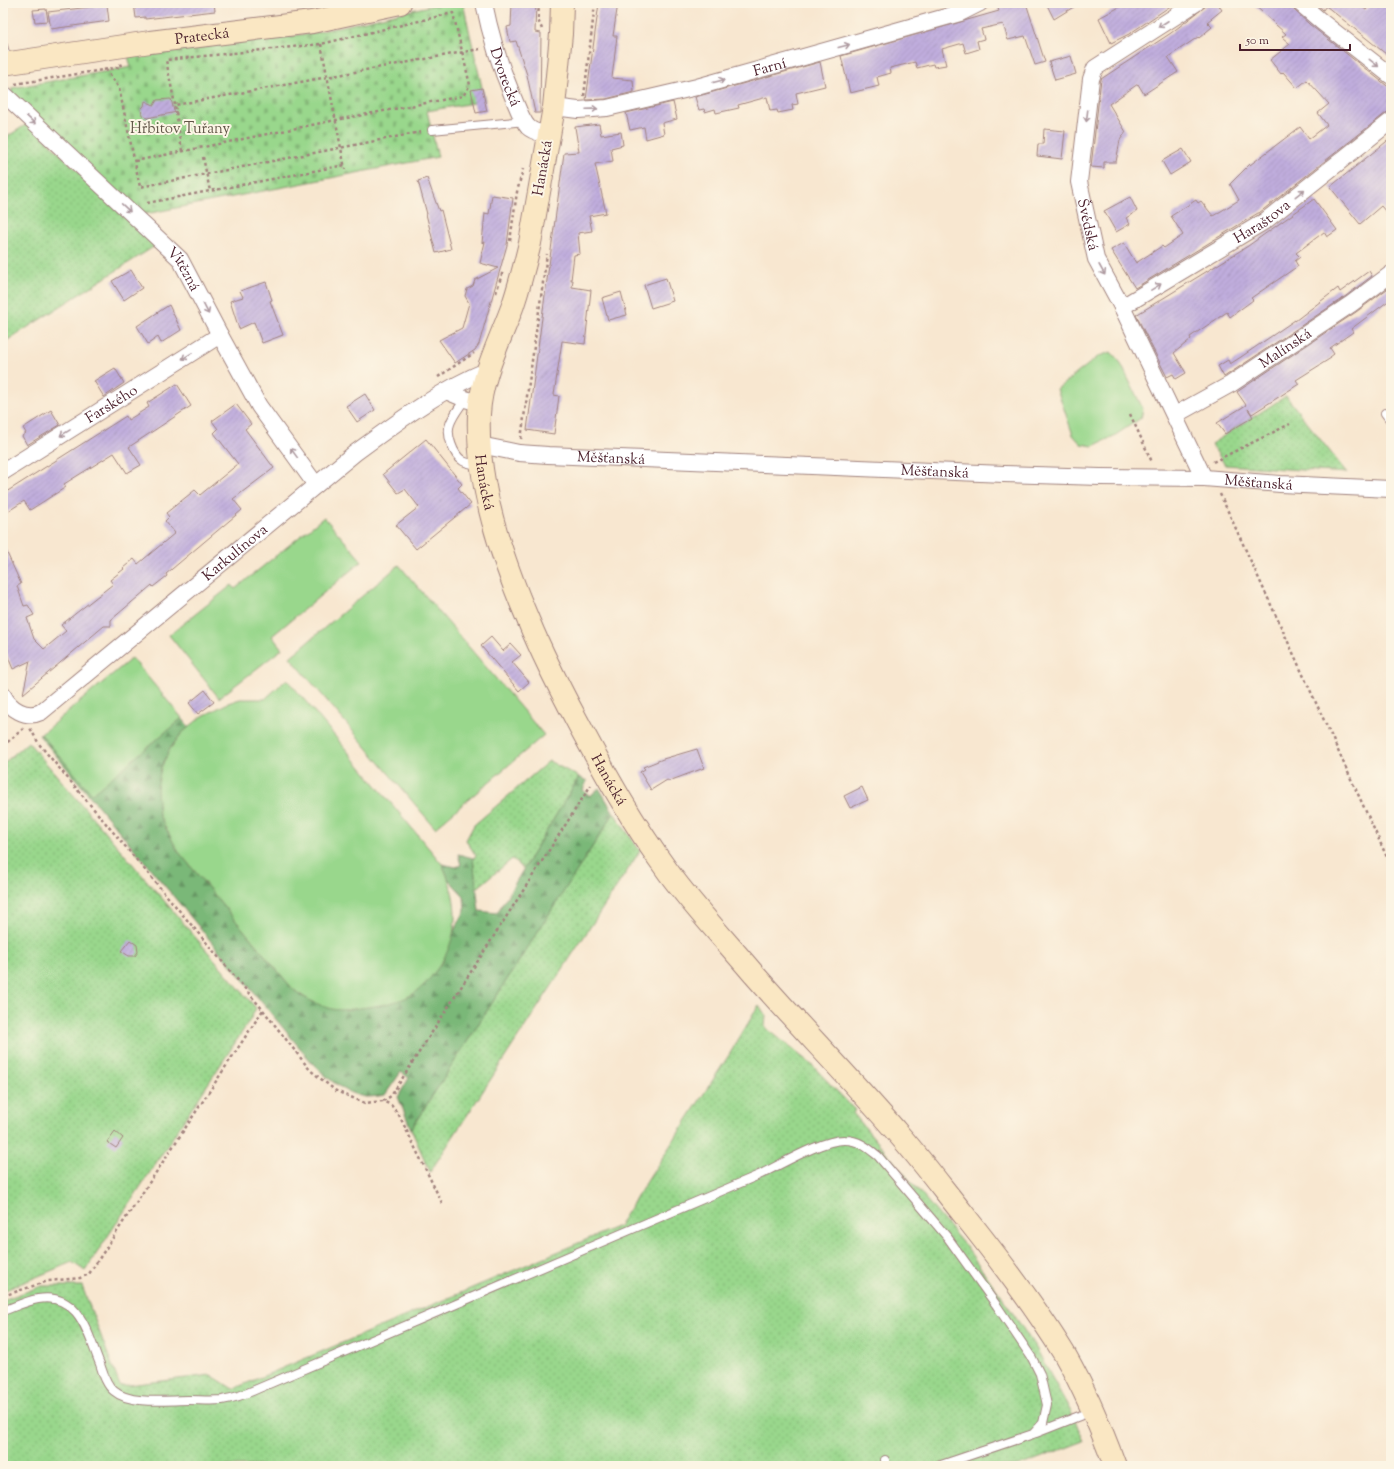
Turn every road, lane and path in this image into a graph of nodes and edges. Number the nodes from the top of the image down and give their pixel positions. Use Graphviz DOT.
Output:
graph roads {
  1 [pos="400,3"];
  2 [pos="484,3"];
  3 [pos="539,3"];
  4 [pos="562,3"];
  5 [pos="595,3"];
  6 [pos="980,3"];
  7 [pos="1196,3"];
  8 [pos="1300,3"];
  9 [pos="544,34"];
  10 [pos="321,44"];
  11 [pos="494,47"];
  12 [pos="463,52"];
  13 [pos="5,58"];
  14 [pos="106,69"];
  15 [pos="1391,76"];
  16 [pos="328,78"];
  17 [pos="3,93"];
  18 [pos="175,105"];
  19 [pos="554,107"];
  20 [pos="582,110"];
  21 [pos="336,120"];
  22 [pos="525,121"];
  23 [pos="1391,121"];
  24 [pos="432,130"];
  25 [pos="548,135"];
  26 [pos="341,148"];
  27 [pos="182,151"];
  28 [pos="203,157"];
  29 [pos="135,161"];
  30 [pos="526,162"];
  31 [pos="344,165"];
  32 [pos="345,169"];
  33 [pos="206,174"];
  34 [pos="210,191"];
  35 [pos="147,203"];
  36 [pos="510,247"];
  37 [pos="548,251"];
  38 [pos="504,268"];
  39 [pos="1391,274"];
  40 [pos="495,296"];
  41 [pos="1122,307"];
  42 [pos="220,336"];
  43 [pos="476,352"];
  44 [pos="488,370"];
  45 [pos="434,379"];
  46 [pos="446,391"];
  47 [pos="473,401"];
  48 [pos="1385,413"];
  49 [pos="1130,414"];
  50 [pos="1175,415"];
  51 [pos="1391,421"];
  52 [pos="1290,424"];
  53 [pos="519,452"];
  54 [pos="481,455"];
  55 [pos="3,472"];
  56 [pos="1206,475"];
  57 [pos="1158,478"];
  58 [pos="316,485"];
  59 [pos="1391,489"];
  60 [pos="3,695"];
  61 [pos="27,718"];
  62 [pos="3,746"];
  63 [pos="602,769"];
  64 [pos="1391,866"];
  65 [pos="263,1010"];
  66 [pos="383,1101"];
  67 [pos="443,1204"];
  68 [pos="3,1296"];
  69 [pos="3,1311"];
  70 [pos="1093,1411"];
  71 [pos="1033,1434"];
  72 [pos="938,1466"];
  73 [pos="1115,1466"];
  1 -- 13 [label="street, Pratecká"];
  2 -- 11 [label="street, Dvorecká"];
  3 -- 9 [label="path"];
  4 -- 19 [label="street, Hanácká"];
  5 -- 20 [label="path"];
  20 -- 6 [label="street, Farní, one-way"];
  7 -- 41 [label="street, Švédská, one-way"];
  8 -- 15 [label="street, one-way"];
  10 -- 12 [label="path"];
  10 -- 16 [label="path"];
  10 -- 18 [label="path"];
  11 -- 12 [label="path"];
  11 -- 22 [label="street, Dvorecká"];
  12 -- 16 [label="path"];
  12 -- 21 [label="path"];
  14 -- 29 [label="path"];
  16 -- 18 [label="path"];
  16 -- 21 [label="path"];
  17 -- 42 [label="street, Vítězná, one-way"];
  18 -- 27 [label="path"];
  19 -- 20 [label="street, Farní"];
  19 -- 25 [label="street, Hanácká"];
  21 -- 26 [label="path"];
  21 -- 27 [label="path"];
  22 -- 24 [label="lane"];
  22 -- 25 [label="street, Dvorecká"];
  41 -- 23 [label="street, Haraštova, one-way"];
  24 -- 26 [label="path"];
  25 -- 44 [label="street, Hanácká"];
  26 -- 31 [label="path"];
  26 -- 33 [label="path"];
  27 -- 29 [label="path"];
  28 -- 33 [label="path"];
  29 -- 33 [label="path"];
  30 -- 36 [label="path"];
  31 -- 32 [label="path"];
  31 -- 34 [label="path"];
  33 -- 34 [label="path"];
  34 -- 35 [label="path"];
  37 -- 53 [label="path"];
  38 -- 40 [label="path"];
  39 -- 50 [label="street, Malínská"];
  41 -- 50 [label="street, Švédská"];
  42 -- 55 [label="street, Farského, one-way"];
  58 -- 42 [label="street, Vítězná, one-way"];
  43 -- 45 [label="path"];
  44 -- 46 [label="street, Karkulínova"];
  44 -- 47 [label="street, Hanácká"];
  46 -- 47 [label="street"];
  46 -- 58 [label="street, Karkulínova"];
  47 -- 54 [label="street, Hanácká"];
  47 -- 54 [label="lane"];
  48 -- 51 [label="lane"];
  49 -- 57 [label="path"];
  50 -- 56 [label="street, Švédská"];
  52 -- 56 [label="path"];
  53 -- 54 [label="street, Měšťanská"];
  53 -- 57 [label="street, Měšťanská"];
  54 -- 63 [label="street, Hanácká"];
  56 -- 57 [label="street, Měšťanská"];
  56 -- 59 [label="street, Měšťanská"];
  56 -- 64 [label="path"];
  58 -- 61 [label="street, Karkulínova"];
  60 -- 61 [label="street"];
  61 -- 62 [label="path"];
  61 -- 65 [label="path"];
  63 -- 66 [label="path"];
  63 -- 70 [label="street, Hanácká"];
  65 -- 66 [label="path"];
  65 -- 68 [label="path"];
  66 -- 67 [label="path"];
  69 -- 71 [label="lane"];
  70 -- 71 [label="lane"];
  70 -- 73 [label="street, Hanácká"];
  71 -- 72 [label="lane"];
}
